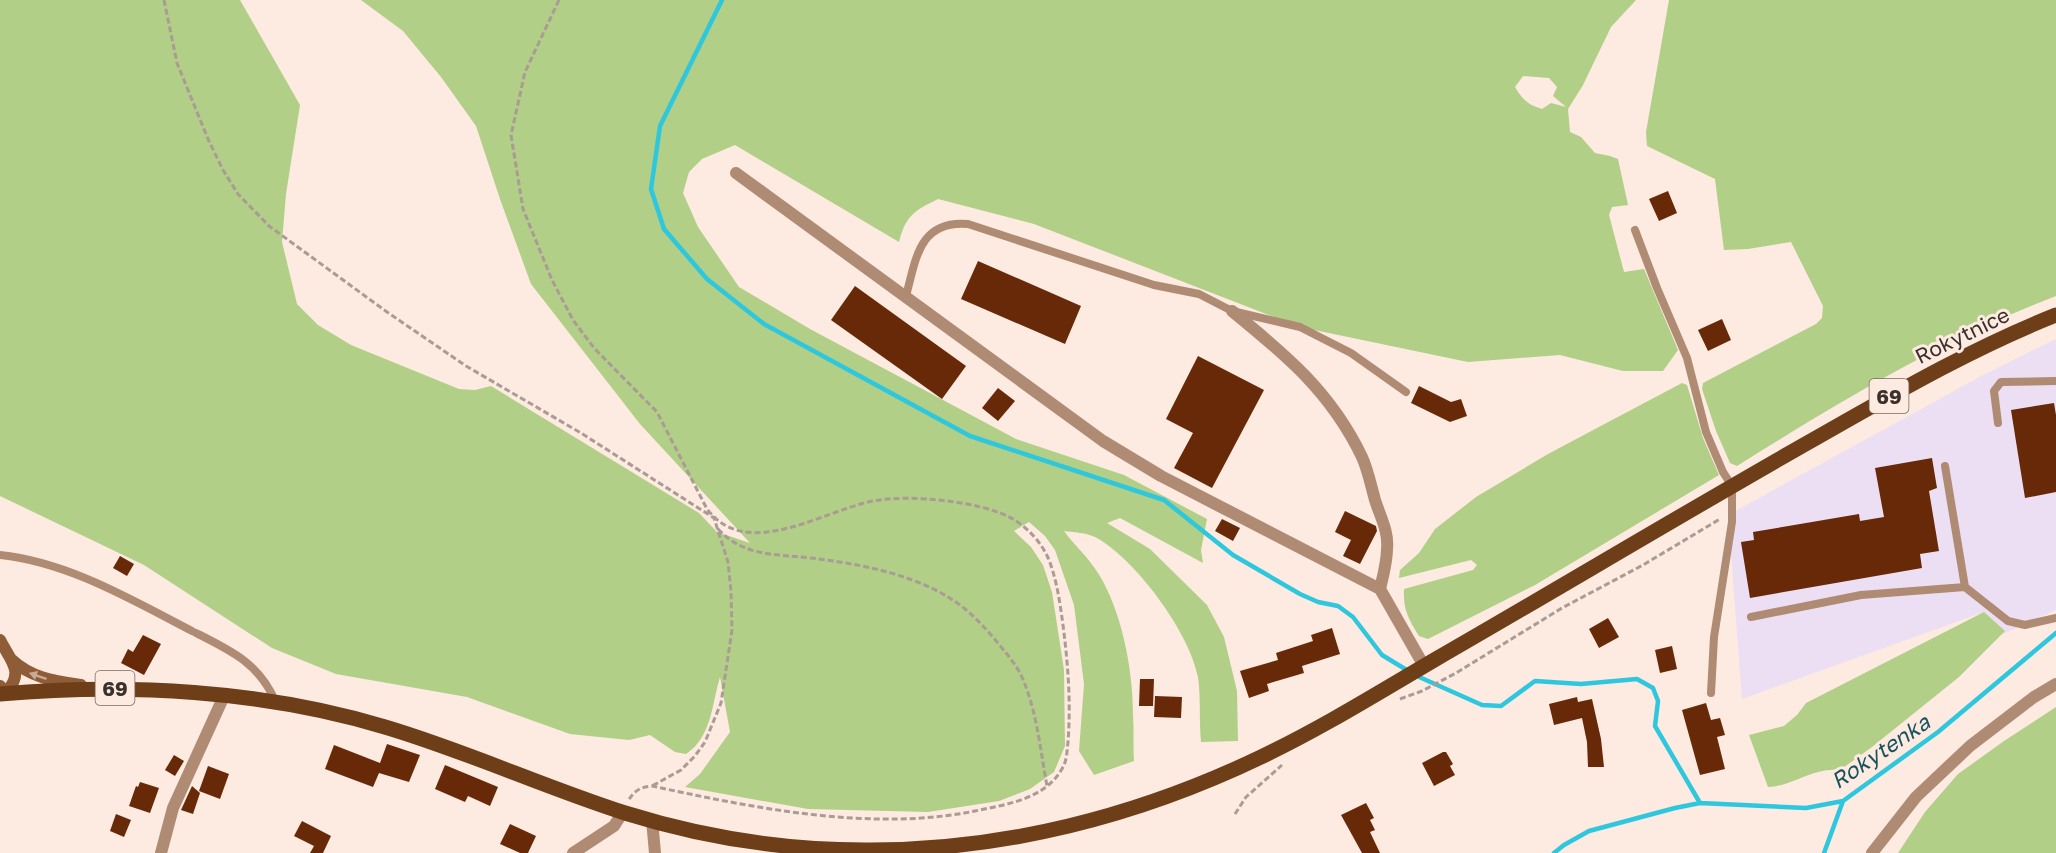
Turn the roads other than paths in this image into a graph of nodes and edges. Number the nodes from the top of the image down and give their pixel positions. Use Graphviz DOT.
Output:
graph roads {
  1 [pos="736,173"];
  2 [pos="1635,230"];
  3 [pos="906,296"];
  4 [pos="1232,311"];
  5 [pos="2056,315"];
  6 [pos="2056,381"];
  7 [pos="1406,392"];
  8 [pos="1998,423"];
  9 [pos="1945,466"];
  10 [pos="1732,486"];
  11 [pos="0,555"];
  12 [pos="1965,587"];
  13 [pos="1380,589"];
  14 [pos="1751,617"];
  15 [pos="2056,618"];
  16 [pos="0,640"];
  17 [pos="11,659"];
  18 [pos="1423,667"];
  19 [pos="2056,684"];
  20 [pos="111,688"];
  21 [pos="2,691"];
  22 [pos="1711,693"];
  23 [pos="225,696"];
  24 [pos="276,703"];
  25 [pos="623,812"];
  26 [pos="652,820"];
  27 [pos="161,853"];
  28 [pos="573,853"];
  29 [pos="655,853"];
  30 [pos="1872,853"];
  1 -- 3 [label="street"];
  2 -- 10 [label="lane"];
  3 -- 4 [label="lane"];
  3 -- 13 [label="street"];
  4 -- 7 [label="lane"];
  4 -- 13 [label="street"];
  5 -- 10 [label="main road, Rokytnice / 69"];
  6 -- 8 [label="lane"];
  9 -- 12 [label="lane"];
  10 -- 18 [label="main road, 69"];
  10 -- 22 [label="lane"];
  11 -- 24 [label="lane"];
  12 -- 14 [label="lane"];
  12 -- 15 [label="lane"];
  13 -- 18 [label="street"];
  16 -- 17 [label="street"];
  20 -- 17 [label="street, one-way"];
  17 -- 21 [label="street"];
  18 -- 26 [label="main road, 69"];
  19 -- 30 [label="street"];
  20 -- 21 [label="main road, 69"];
  20 -- 23 [label="main road, 69"];
  23 -- 24 [label="main road, 69"];
  23 -- 27 [label="street"];
  24 -- 25 [label="main road, 69"];
  25 -- 26 [label="main road, 69"];
  25 -- 28 [label="street"];
  26 -- 29 [label="street"];
}
